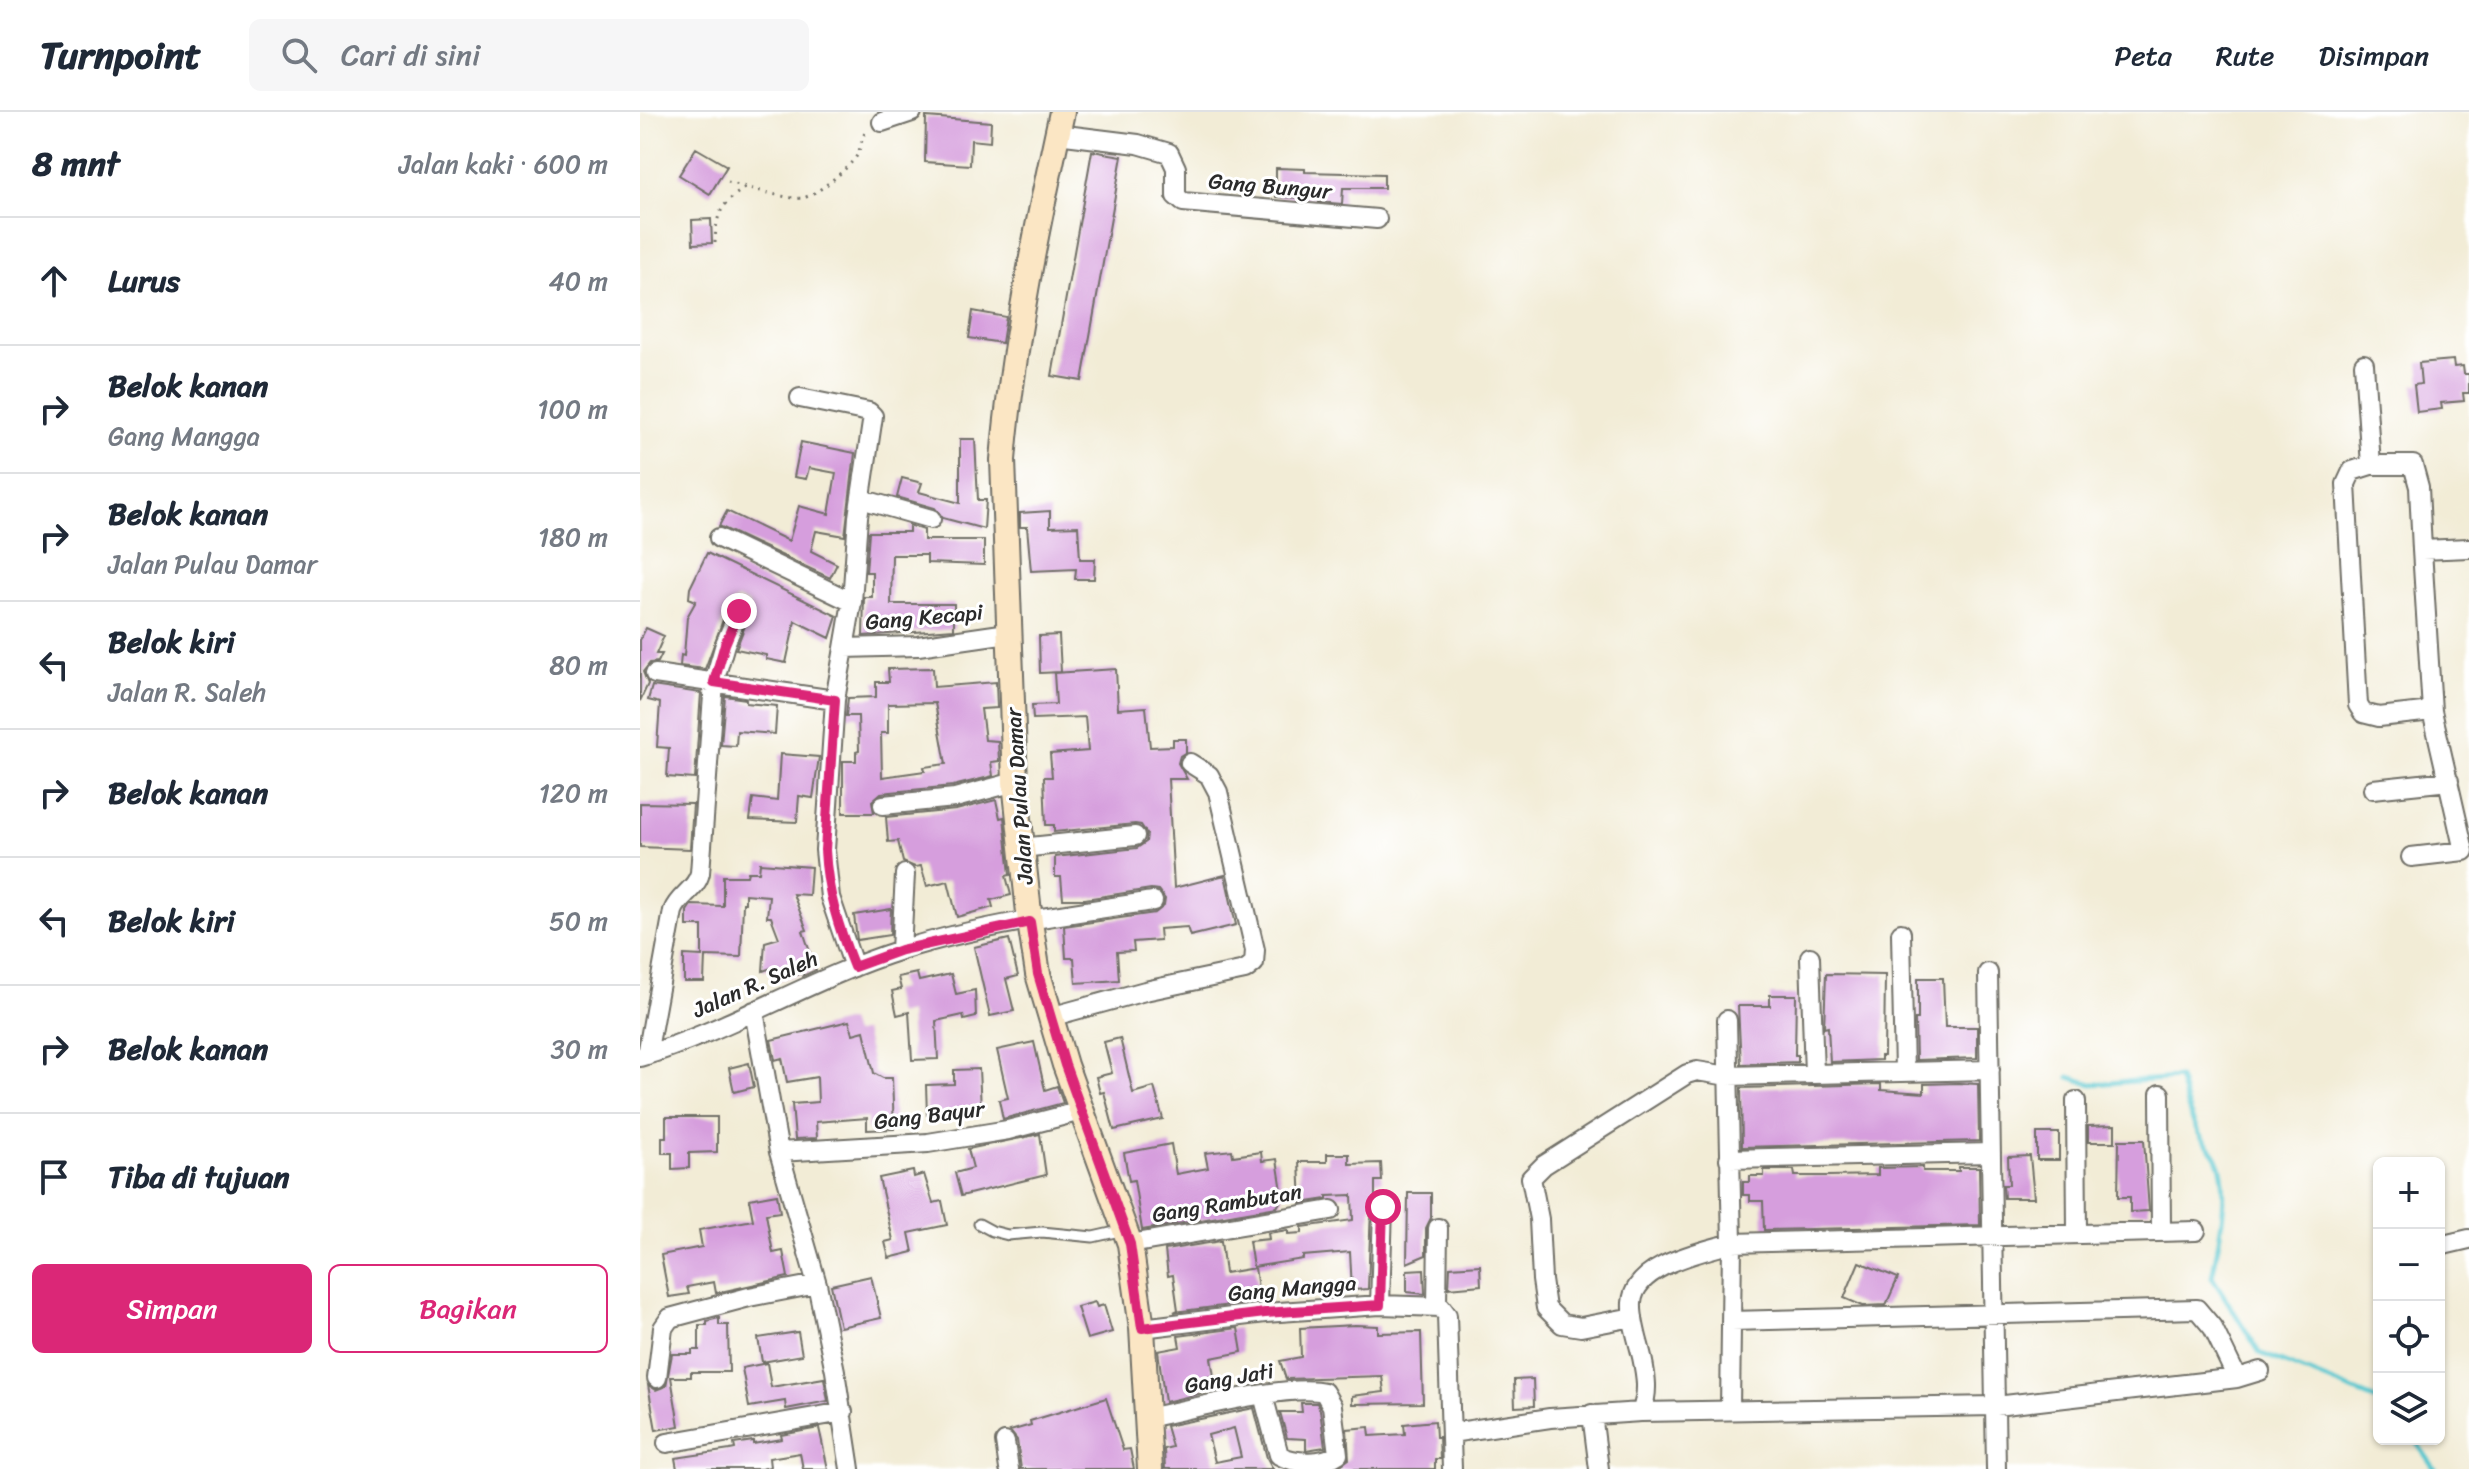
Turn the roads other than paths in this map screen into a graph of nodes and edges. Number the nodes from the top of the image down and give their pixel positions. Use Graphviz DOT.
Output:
graph roads {
  1 [pos="912,112"];
  2 [pos="882,122"];
  3 [pos="1060,123"];
  4 [pos="1377,219"];
  5 [pos="2364,364"];
  6 [pos="800,398"];
  7 [pos="2371,465"];
  8 [pos="861,499"];
  9 [pos="931,519"];
  10 [pos="719,538"];
  11 [pos="2469,548"];
  12 [pos="2422,550"];
  13 [pos="852,602"];
  14 [pos="739,611"];
  15 [pos="1008,633"];
  16 [pos="845,648"];
  17 [pos="655,674"];
  18 [pos="714,682"];
  19 [pos="835,700"];
  20 [pos="2432,711"];
  21 [pos="1190,763"];
  22 [pos="2449,781"];
  23 [pos="1015,782"];
  24 [pos="2373,789"];
  25 [pos="883,805"];
  26 [pos="1135,836"];
  27 [pos="1021,848"];
  28 [pos="2411,857"];
  29 [pos="905,874"];
  30 [pos="1153,901"];
  31 [pos="1030,922"];
  32 [pos="1901,933"];
  33 [pos="901,950"];
  34 [pos="1810,957"];
  35 [pos="854,967"];
  36 [pos="1988,973"];
  37 [pos="754,1011"];
  38 [pos="1050,1017"];
  39 [pos="1727,1020"];
  40 [pos="643,1056"];
  41 [pos="1990,1070"];
  42 [pos="1904,1072"];
  43 [pos="1814,1074"];
  44 [pos="1728,1076"];
  45 [pos="2160,1094"];
  46 [pos="2076,1101"];
  47 [pos="1081,1111"];
  48 [pos="779,1152"];
  49 [pos="1991,1153"];
  50 [pos="1729,1159"];
  51 [pos="1383,1207"];
  52 [pos="1331,1210"];
  53 [pos="979,1224"];
  54 [pos="1438,1228"];
  55 [pos="2161,1230"];
  56 [pos="2196,1231"];
  57 [pos="2077,1233"];
  58 [pos="1993,1235"];
  59 [pos="1128,1237"];
  60 [pos="2469,1239"];
  61 [pos="1732,1243"];
  62 [pos="2445,1245"];
  63 [pos="817,1284"];
  64 [pos="1380,1305"];
  65 [pos="1441,1308"];
  66 [pos="1995,1315"];
  67 [pos="1633,1317"];
  68 [pos="1731,1321"];
  69 [pos="1142,1328"];
  70 [pos="2260,1371"];
  71 [pos="657,1378"];
  72 [pos="2237,1378"];
  73 [pos="1263,1395"];
  74 [pos="1996,1406"];
  75 [pos="1730,1410"];
  76 [pos="843,1412"];
  77 [pos="1641,1412"];
  78 [pos="1592,1414"];
  79 [pos="1147,1418"];
  80 [pos="1451,1433"];
  81 [pos="1005,1442"];
  82 [pos="667,1443"];
  83 [pos="850,1469"];
  84 [pos="1009,1469"];
  85 [pos="1150,1469"];
  86 [pos="1452,1469"];
  87 [pos="1599,1469"];
  88 [pos="1996,1469"];
  1 -- 2 [label="street"];
  3 -- 4 [label="street, Gang Bungur"];
  3 -- 15 [label="street, Jalan Pulau Damar"];
  5 -- 7 [label="street"];
  6 -- 8 [label="street"];
  7 -- 12 [label="street"];
  7 -- 20 [label="street"];
  8 -- 9 [label="street"];
  8 -- 13 [label="street"];
  10 -- 13 [label="street"];
  11 -- 12 [label="street"];
  12 -- 20 [label="street"];
  13 -- 16 [label="street"];
  14 -- 18 [label="street"];
  15 -- 16 [label="street, Gang Kecapi"];
  15 -- 23 [label="street, Jalan Pulau Damar"];
  16 -- 19 [label="street"];
  17 -- 18 [label="street"];
  18 -- 19 [label="street"];
  18 -- 40 [label="street"];
  19 -- 35 [label="street"];
  20 -- 22 [label="street"];
  21 -- 38 [label="street"];
  22 -- 24 [label="street"];
  22 -- 28 [label="street"];
  23 -- 25 [label="street"];
  23 -- 27 [label="street, Jalan Pulau Damar"];
  26 -- 27 [label="street"];
  27 -- 31 [label="street, Jalan Pulau Damar"];
  29 -- 33 [label="street"];
  30 -- 31 [label="street, Jalan R. Saleh"];
  31 -- 33 [label="street, Jalan R. Saleh"];
  31 -- 38 [label="street, Jalan Pulau Damar"];
  32 -- 42 [label="street"];
  33 -- 35 [label="street, Jalan R. Saleh"];
  34 -- 43 [label="street"];
  35 -- 37 [label="street, Jalan R. Saleh"];
  36 -- 41 [label="street"];
  37 -- 40 [label="street, Jalan R. Saleh"];
  37 -- 48 [label="street"];
  38 -- 47 [label="street, Jalan Pulau Damar"];
  39 -- 44 [label="street"];
  41 -- 42 [label="street"];
  41 -- 49 [label="street"];
  42 -- 43 [label="street"];
  43 -- 44 [label="street"];
  44 -- 50 [label="street"];
  44 -- 67 [label="street"];
  45 -- 55 [label="street"];
  46 -- 57 [label="street"];
  47 -- 48 [label="street, Gang Bayur"];
  47 -- 59 [label="street, Jalan Pulau Damar"];
  48 -- 63 [label="street"];
  49 -- 50 [label="street"];
  49 -- 58 [label="street"];
  50 -- 61 [label="street"];
  51 -- 64 [label="street"];
  52 -- 59 [label="street, Gang Rambutan"];
  53 -- 59 [label="lane"];
  54 -- 65 [label="street"];
  55 -- 56 [label="street"];
  55 -- 57 [label="street"];
  57 -- 58 [label="street"];
  58 -- 61 [label="street"];
  58 -- 66 [label="street"];
  59 -- 69 [label="street, Jalan Pulau Damar"];
  60 -- 62 [label="street"];
  61 -- 67 [label="street"];
  61 -- 68 [label="street"];
  63 -- 71 [label="street"];
  63 -- 76 [label="street"];
  64 -- 65 [label="street, Gang Mangga"];
  64 -- 69 [label="street, Gang Mangga"];
  65 -- 80 [label="street"];
  66 -- 68 [label="street"];
  66 -- 72 [label="street"];
  66 -- 74 [label="street"];
  67 -- 77 [label="street"];
  68 -- 75 [label="street"];
  69 -- 79 [label="street, Jalan Pulau Damar"];
  70 -- 72 [label="street"];
  72 -- 74 [label="street"];
  73 -- 73 [label="street, Gang Jati"];
  73 -- 79 [label="street, Gang Jati"];
  74 -- 75 [label="street"];
  74 -- 88 [label="street"];
  75 -- 77 [label="street"];
  76 -- 82 [label="street"];
  76 -- 83 [label="street"];
  77 -- 78 [label="street"];
  78 -- 80 [label="street"];
  78 -- 87 [label="street"];
  79 -- 85 [label="street, Jalan Pulau Damar"];
  80 -- 86 [label="street"];
  81 -- 84 [label="street"];
}
